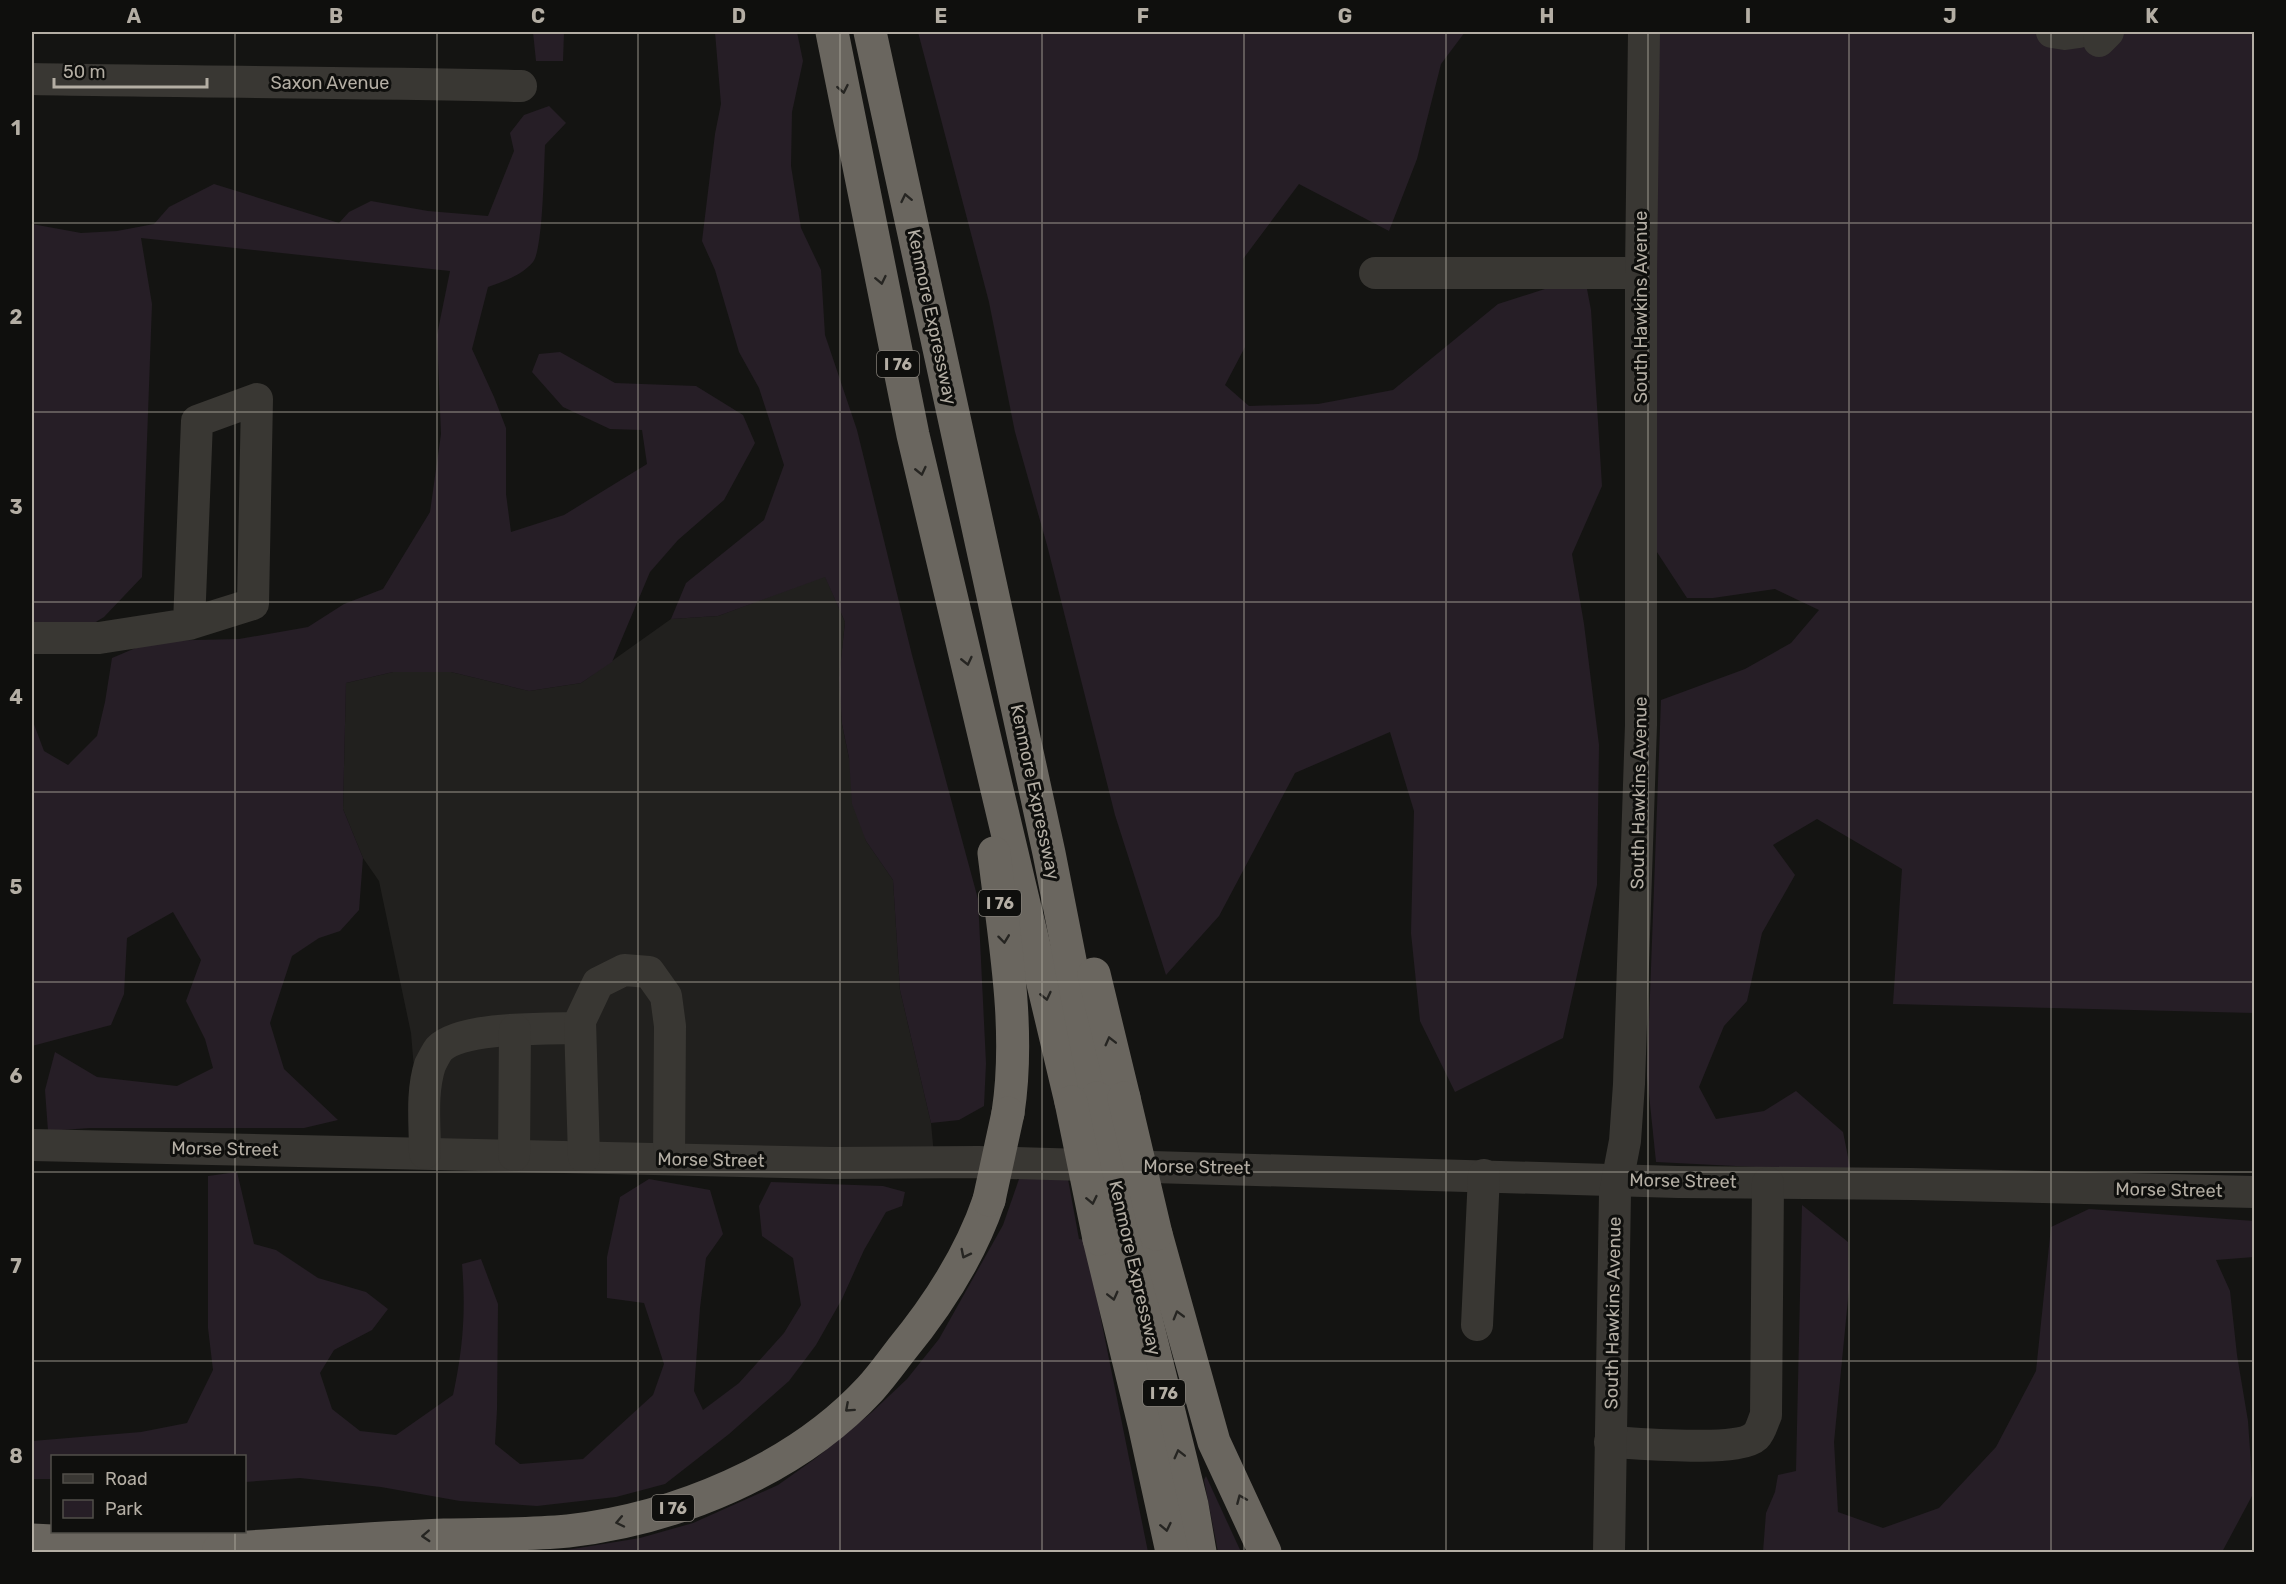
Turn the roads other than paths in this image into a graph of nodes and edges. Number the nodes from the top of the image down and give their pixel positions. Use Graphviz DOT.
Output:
graph roads {
  1 [pos="832,32"];
  2 [pos="870,32"];
  3 [pos="1644,32"];
  4 [pos="2052,32"];
  5 [pos="2095,35"];
  6 [pos="32,80"];
  7 [pos="521,86"];
  8 [pos="1375,273"];
  9 [pos="1641,273"];
  10 [pos="189,624"];
  11 [pos="32,638"];
  12 [pos="975,693"];
  13 [pos="580,1028"];
  14 [pos="515,1030"];
  15 [pos="1097,1099"];
  16 [pos="32,1145"];
  17 [pos="425,1153"];
  18 [pos="514,1155"];
  19 [pos="584,1157"];
  20 [pos="669,1159"];
  21 [pos="1484,1175"];
  22 [pos="1618,1179"];
  23 [pos="1768,1183"];
  24 [pos="2254,1192"];
  25 [pos="1127,1235"];
  26 [pos="1477,1325"];
  27 [pos="1610,1442"];
  28 [pos="32,1540"];
  29 [pos="233,1551"];
  30 [pos="1172,1552"];
  31 [pos="1200,1552"];
  32 [pos="1265,1552"];
  33 [pos="1609,1552"];
  1 -- 12 [label="highway, I 76, one-way"];
  15 -- 2 [label="highway, Kenmore Expressway / I 76, one-way"];
  3 -- 9 [label="street, South Hawkins Avenue"];
  4 -- 5 [label="street"];
  6 -- 7 [label="street, Saxon Avenue"];
  8 -- 9 [label="street"];
  9 -- 22 [label="street, South Hawkins Avenue"];
  10 -- 10 [label="street"];
  10 -- 11 [label="street"];
  12 -- 15 [label="highway, one-way"];
  12 -- 29 [label="highway, I 76, one-way, bridge"];
  13 -- 14 [label="street"];
  13 -- 19 [label="street"];
  13 -- 20 [label="street"];
  14 -- 17 [label="street"];
  14 -- 18 [label="street"];
  15 -- 25 [label="highway, bridge"];
  15 -- 25 [label="highway, one-way, bridge"];
  16 -- 17 [label="street, Morse Street"];
  17 -- 18 [label="street, Morse Street"];
  18 -- 19 [label="street, Morse Street"];
  19 -- 20 [label="street, Morse Street"];
  20 -- 21 [label="street, Morse Street"];
  21 -- 22 [label="street, Morse Street"];
  21 -- 26 [label="street"];
  22 -- 23 [label="street, Morse Street"];
  22 -- 27 [label="street, South Hawkins Avenue"];
  23 -- 24 [label="street, Morse Street"];
  23 -- 27 [label="street"];
  25 -- 30 [label="highway, one-way"];
  31 -- 25 [label="highway, Kenmore Expressway / I 76, one-way"];
  32 -- 25 [label="highway, one-way"];
  27 -- 33 [label="street, South Hawkins Avenue"];
  28 -- 29 [label="highway, I 76"];
}
